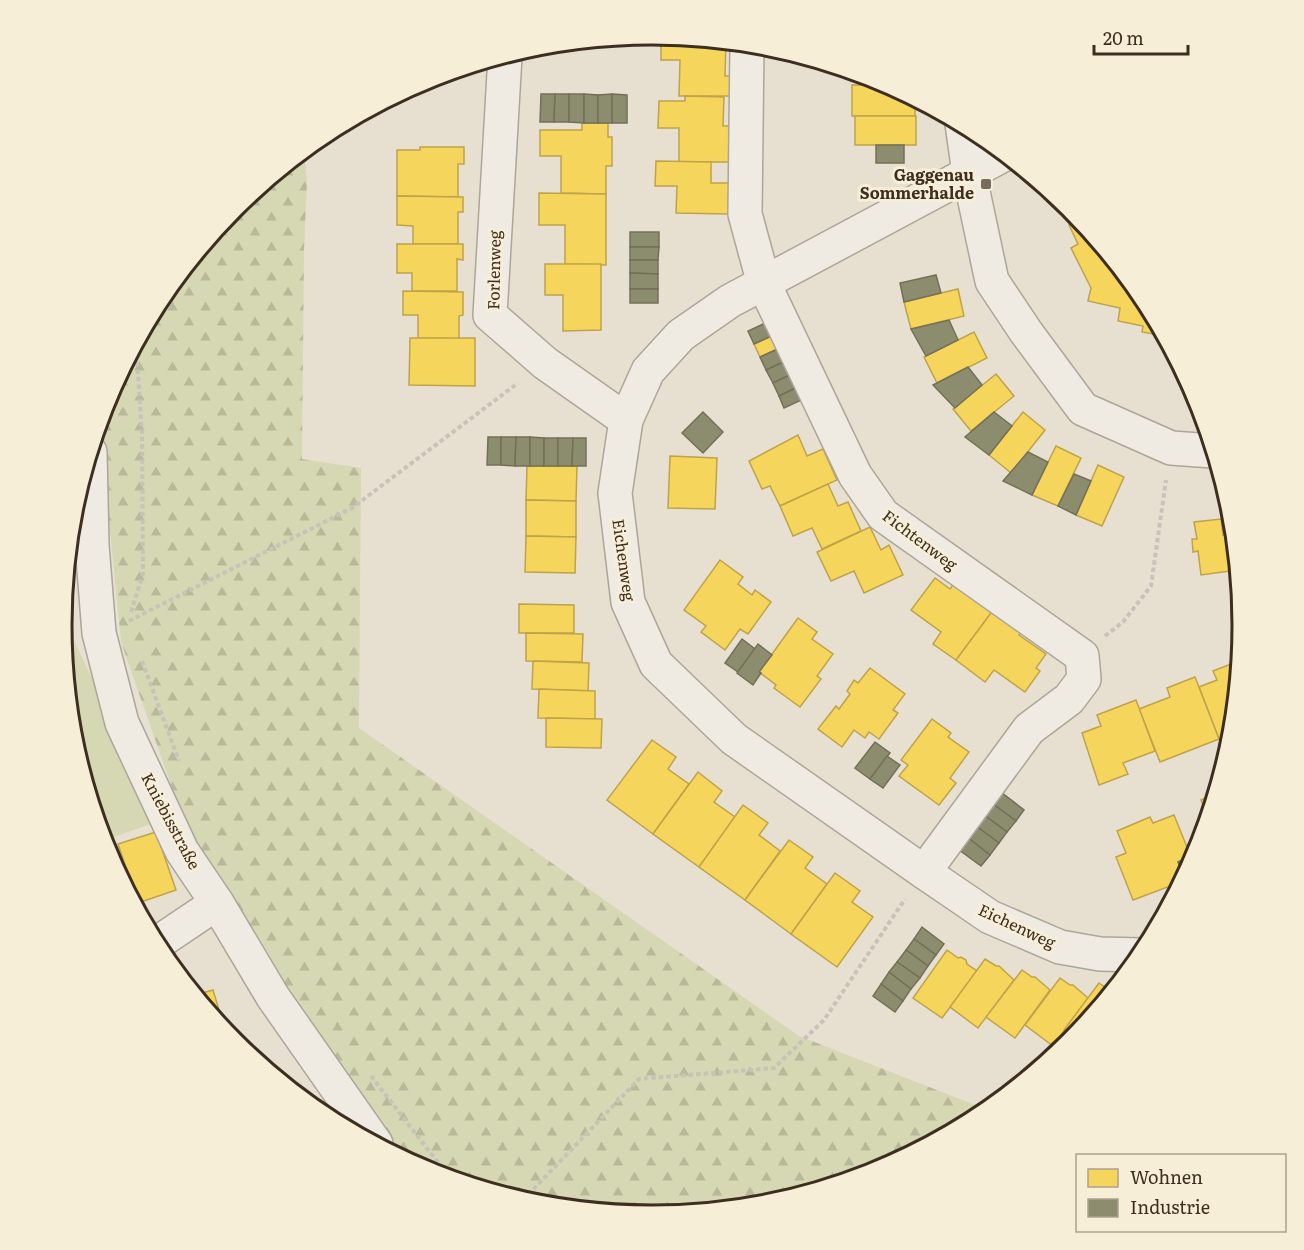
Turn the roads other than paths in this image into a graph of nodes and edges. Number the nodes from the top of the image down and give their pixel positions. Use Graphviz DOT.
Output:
graph roads {
  1 [pos="747,53"];
  2 [pos="505,64"];
  3 [pos="964,137"];
  4 [pos="996,159"];
  5 [pos="969,173"];
  6 [pos="764,284"];
  7 [pos="626,420"];
  8 [pos="1204,450"];
  9 [pos="91,481"];
  10 [pos="924,872"];
  11 [pos="217,903"];
  12 [pos="165,938"];
  13 [pos="1129,955"];
  14 [pos="365,1129"];
  1 -- 6 [label="street, Fichtenweg"];
  2 -- 7 [label="street, Forlenweg"];
  3 -- 5 [label="street"];
  4 -- 5 [label="street, Eichenweg"];
  5 -- 6 [label="street, Eichenweg"];
  5 -- 8 [label="street"];
  6 -- 7 [label="street, Eichenweg"];
  6 -- 10 [label="street, Fichtenweg"];
  7 -- 10 [label="street, Eichenweg"];
  9 -- 11 [label="street, Kniebisstraße"];
  10 -- 13 [label="street, Eichenweg"];
  11 -- 12 [label="street"];
  11 -- 14 [label="street, Kniebisstraße"];
}
